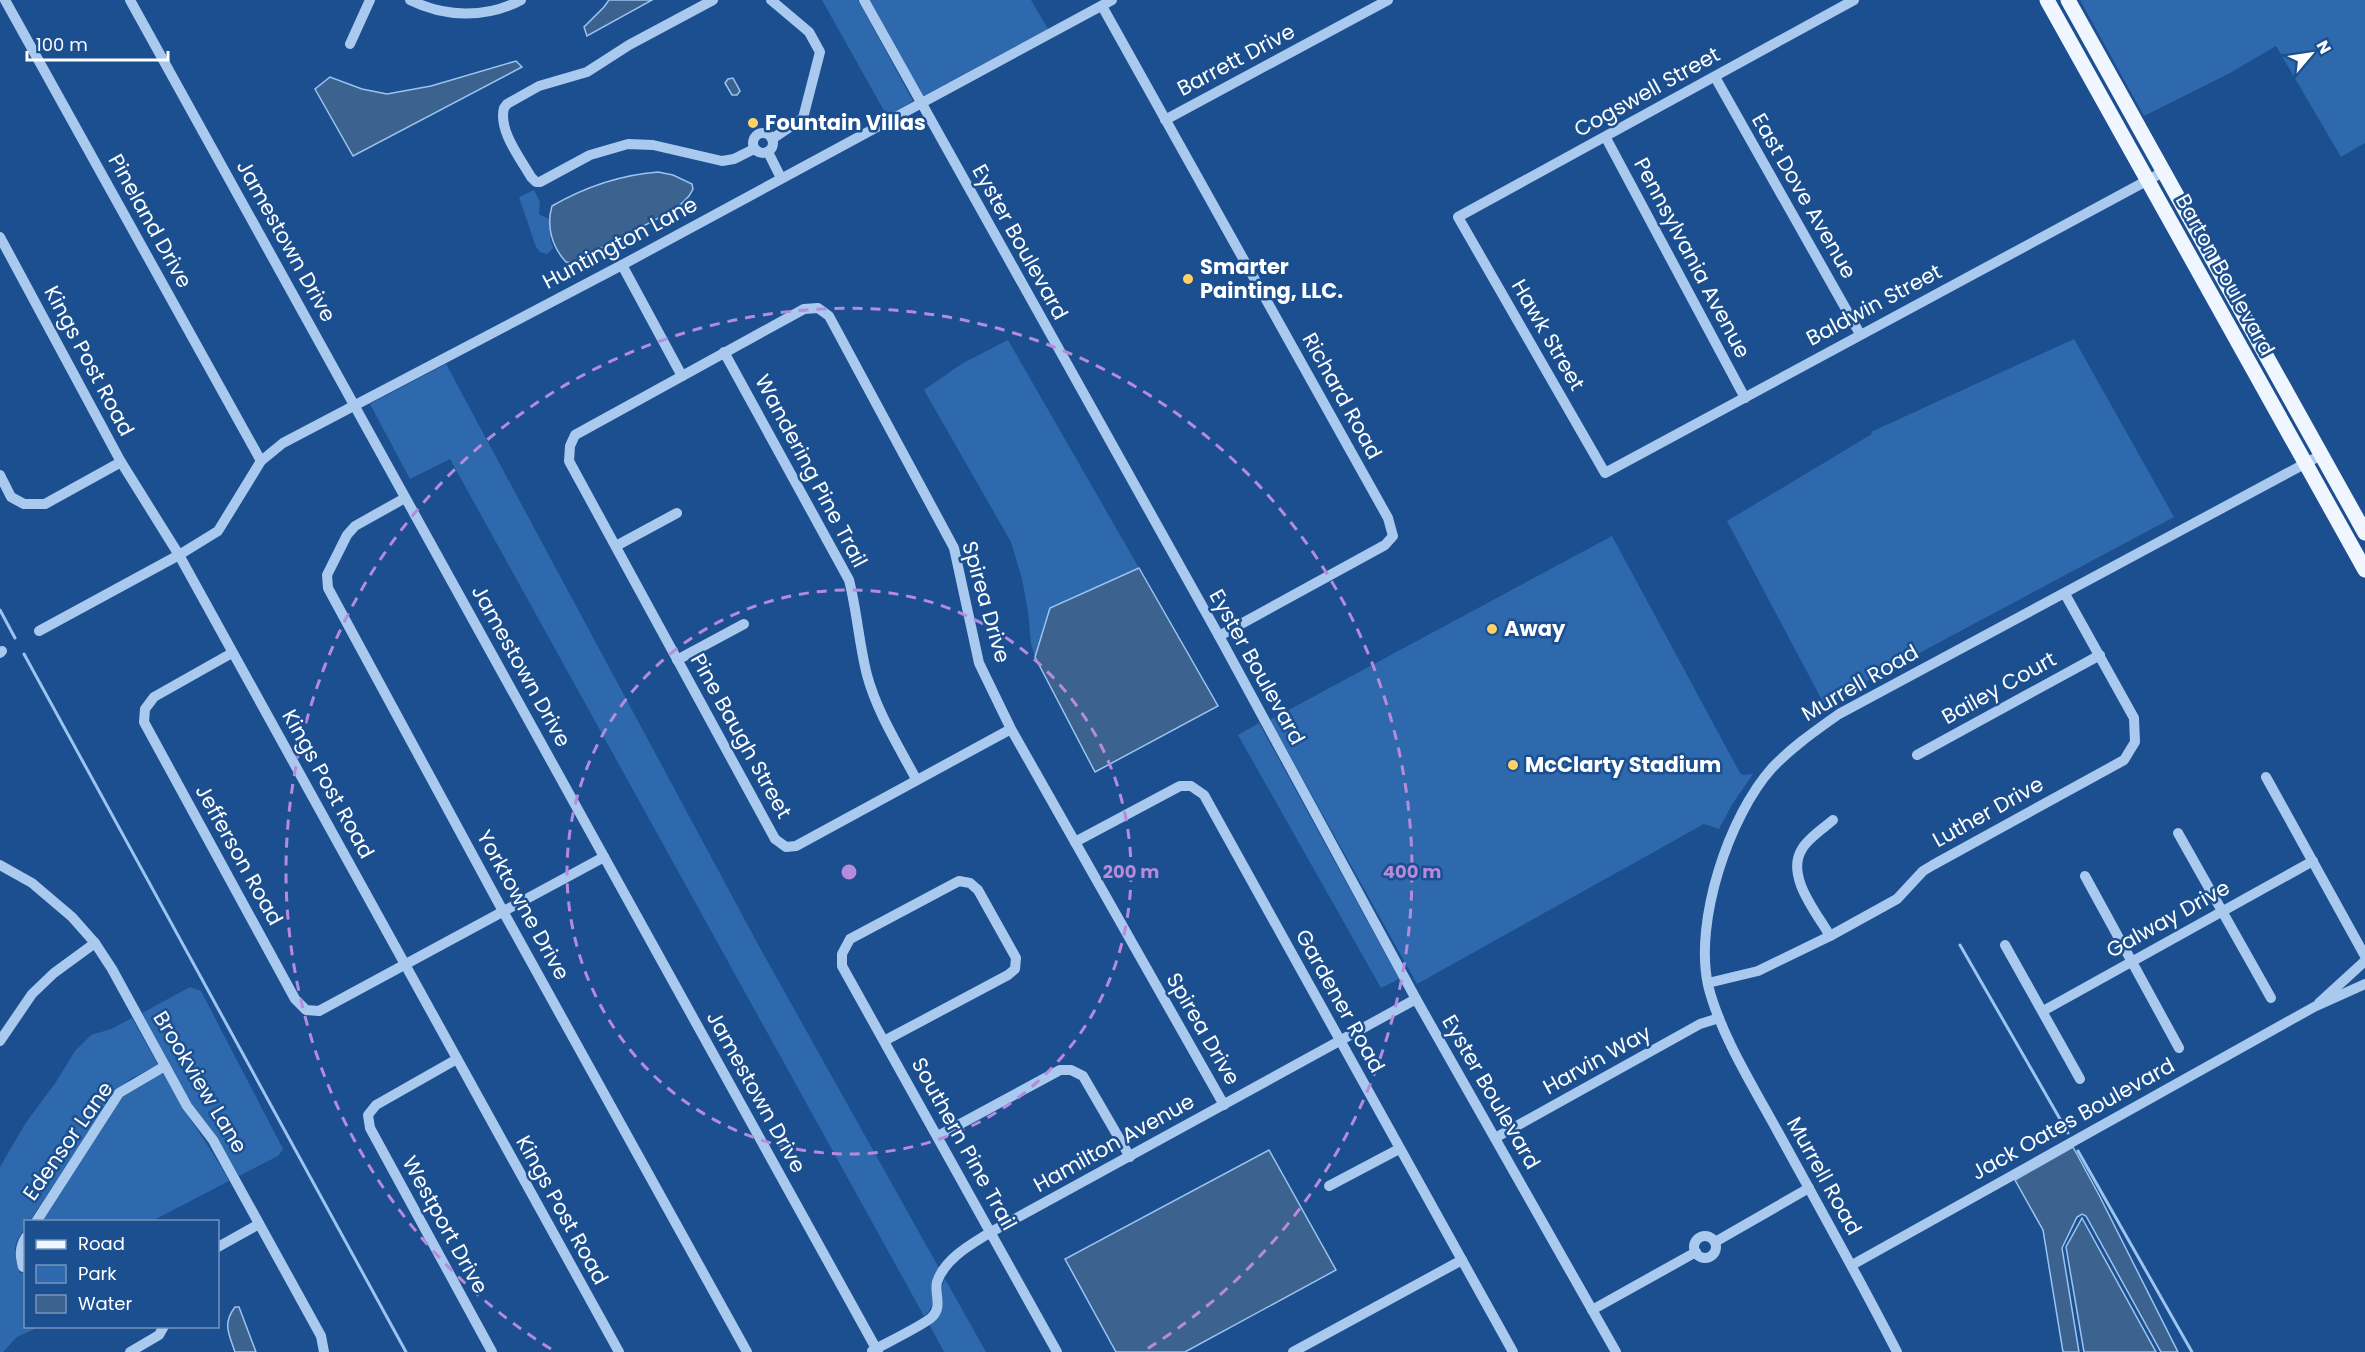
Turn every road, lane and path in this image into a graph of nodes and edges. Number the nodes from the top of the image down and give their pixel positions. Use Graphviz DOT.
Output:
graph roads {
  1 [pos="5,0"];
  2 [pos="130,0"];
  3 [pos="370,0"];
  4 [pos="410,0"];
  5 [pos="520,0"];
  6 [pos="713,0"];
  7 [pos="771,0"];
  8 [pos="864,0"];
  9 [pos="1112,0"];
  10 [pos="1388,0"];
  11 [pos="1854,0"];
  12 [pos="2068,0"];
  13 [pos="1102,6"];
  14 [pos="2051,6"];
  15 [pos="350,44"];
  16 [pos="2099,57"];
  17 [pos="1715,77"];
  18 [pos="2097,88"];
  19 [pos="920,103"];
  20 [pos="2127,110"];
  21 [pos="1165,120"];
  22 [pos="772,138"];
  23 [pos="1606,138"];
  24 [pos="754,149"];
  25 [pos="768,153"];
  26 [pos="2163,172"];
  27 [pos="781,178"];
  28 [pos="2148,180"];
  29 [pos="1458,217"];
  30 [pos="0,237"];
  31 [pos="622,265"];
  32 [pos="2214,300"];
  33 [pos="1860,334"];
  34 [pos="2257,342"];
  35 [pos="724,352"];
  36 [pos="682,376"];
  37 [pos="1744,398"];
  38 [pos="355,406"];
  39 [pos="570,446"];
  40 [pos="2321,455"];
  41 [pos="261,461"];
  42 [pos="121,462"];
  43 [pos="2307,463"];
  44 [pos="1605,473"];
  45 [pos="0,475"];
  46 [pos="405,498"];
  47 [pos="676,513"];
  48 [pos="2365,533"];
  49 [pos="616,546"];
  50 [pos="179,555"];
  51 [pos="2365,570"];
  52 [pos="2066,594"];
  53 [pos="744,624"];
  54 [pos="39,631"];
  55 [pos="1219,636"];
  56 [pos="232,653"];
  57 [pos="2100,655"];
  58 [pos="677,660"];
  59 [pos="1011,729"];
  60 [pos="1917,755"];
  61 [pos="2266,777"];
  62 [pos="916,779"];
  63 [pos="1833,820"];
  64 [pos="2178,832"];
  65 [pos="1075,842"];
  66 [pos="604,857"];
  67 [pos="2313,861"];
  68 [pos="0,865"];
  69 [pos="2085,876"];
  70 [pos="2223,911"];
  71 [pos="504,913"];
  72 [pos="1830,936"];
  73 [pos="95,943"];
  74 [pos="2005,945"];
  75 [pos="2365,956"];
  76 [pos="2132,961"];
  77 [pos="2365,961"];
  78 [pos="406,965"];
  79 [pos="1708,983"];
  80 [pos="2365,984"];
  81 [pos="2271,998"];
  82 [pos="1416,999"];
  83 [pos="2314,1007"];
  84 [pos="2043,1011"];
  85 [pos="1719,1018"];
  86 [pos="0,1041"];
  87 [pos="884,1041"];
  88 [pos="1341,1041"];
  89 [pos="2180,1048"];
  90 [pos="457,1059"];
  91 [pos="165,1066"];
  92 [pos="2080,1079"];
  93 [pos="1224,1105"];
  94 [pos="938,1136"];
  95 [pos="1495,1138"];
  96 [pos="1399,1149"];
  97 [pos="1130,1157"];
  98 [pos="1329,1186"];
  99 [pos="1809,1188"];
  100 [pos="37,1220"];
  101 [pos="259,1224"];
  102 [pos="990,1232"];
  103 [pos="24,1240"];
  104 [pos="219,1246"];
  105 [pos="1462,1260"];
  106 [pos="1852,1265"];
  107 [pos="23,1267"];
  108 [pos="1592,1310"];
  109 [pos="163,1328"];
  110 [pos="874,1351"];
  111 [pos="130,1352"];
  112 [pos="324,1352"];
  113 [pos="492,1352"];
  114 [pos="619,1352"];
  115 [pos="747,1352"];
  116 [pos="1057,1352"];
  117 [pos="1293,1352"];
  118 [pos="1513,1352"];
  119 [pos="1616,1352"];
  120 [pos="1897,1352"];
  1 -- 41 [label="street, Pineland Drive"];
  2 -- 38 [label="street, Jamestown Drive"];
  3 -- 15 [label="street"];
  4 -- 5 [label="street"];
  6 -- 24 [label="street"];
  7 -- 22 [label="street"];
  8 -- 19 [label="street, Eyster Boulevard"];
  9 -- 13 [label="street, Huntington Lane"];
  10 -- 21 [label="street, Barrett Drive"];
  11 -- 17 [label="street, Cogswell Street"];
  12 -- 16 [label="main road, Barton Boulevard"];
  13 -- 19 [label="street, Huntington Lane"];
  13 -- 21 [label="street, Richard Road"];
  14 -- 16 [label="main road"];
  14 -- 18 [label="main road, Barton Boulevard"];
  16 -- 20 [label="main road, Barton Boulevard"];
  17 -- 23 [label="street, Cogswell Street"];
  17 -- 33 [label="street, East Dove Avenue"];
  18 -- 20 [label="main road"];
  18 -- 28 [label="main road, Barton Boulevard"];
  19 -- 27 [label="street, Huntington Lane"];
  19 -- 55 [label="street, Eyster Boulevard"];
  20 -- 26 [label="main road, Barton Boulevard"];
  21 -- 55 [label="street, Richard Road"];
  22 -- 24 [label="street"];
  22 -- 25 [label="street"];
  23 -- 29 [label="street, Cogswell Street"];
  23 -- 37 [label="street, Pennsylvania Avenue"];
  24 -- 25 [label="street"];
  25 -- 27 [label="street"];
  26 -- 28 [label="street, Baldwin Street"];
  26 -- 34 [label="main road, Barton Boulevard"];
  27 -- 31 [label="street, Huntington Lane"];
  28 -- 32 [label="main road, Barton Boulevard"];
  28 -- 33 [label="street, Baldwin Street"];
  29 -- 44 [label="street, Hawk Street"];
  30 -- 42 [label="street, Kings Post Road"];
  31 -- 36 [label="street"];
  31 -- 38 [label="street, Huntington Lane"];
  32 -- 34 [label="main road"];
  32 -- 43 [label="main road, Barton Boulevard"];
  33 -- 37 [label="street, Baldwin Street"];
  34 -- 40 [label="main road, Barton Boulevard"];
  35 -- 36 [label="street, Spirea Drive"];
  35 -- 59 [label="street, Spirea Drive"];
  35 -- 62 [label="street, Wandering Pine Trail"];
  36 -- 39 [label="street, Spirea Drive"];
  37 -- 44 [label="street, Baldwin Street"];
  38 -- 41 [label="street, Huntington Lane"];
  38 -- 46 [label="street, Jamestown Drive"];
  39 -- 49 [label="street, Pine Baugh Street"];
  40 -- 43 [label="street, Murrell Road"];
  40 -- 48 [label="main road, Barton Boulevard"];
  41 -- 50 [label="street, Huntington Lane"];
  42 -- 45 [label="street"];
  42 -- 50 [label="street, Kings Post Road"];
  43 -- 51 [label="main road, Barton Boulevard"];
  43 -- 52 [label="street, Murrell Road"];
  46 -- 66 [label="street, Jamestown Drive"];
  46 -- 71 [label="street, Yorktowne Drive"];
  47 -- 49 [label="street"];
  49 -- 58 [label="street, Pine Baugh Street"];
  50 -- 54 [label="street, Huntington Lane"];
  50 -- 56 [label="street, Kings Post Road"];
  52 -- 57 [label="street, Luther Drive"];
  52 -- 79 [label="street, Murrell Road"];
  53 -- 58 [label="street"];
  55 -- 82 [label="street, Eyster Boulevard"];
  56 -- 78 [label="street, Kings Post Road"];
  56 -- 78 [label="street, Jefferson Road"];
  57 -- 60 [label="street, Bailey Court"];
  57 -- 72 [label="street, Luther Drive"];
  58 -- 62 [label="street, Pine Baugh Street"];
  59 -- 62 [label="street, Pine Baugh Street"];
  59 -- 65 [label="street, Spirea Drive"];
  61 -- 67 [label="street"];
  63 -- 72 [label="street"];
  64 -- 70 [label="street"];
  65 -- 88 [label="street, Gardener Road"];
  65 -- 93 [label="street, Spirea Drive"];
  66 -- 71 [label="street"];
  66 -- 110 [label="street, Jamestown Drive"];
  67 -- 70 [label="street, Galway Drive"];
  67 -- 75 [label="street"];
  68 -- 73 [label="street, Brookview Lane"];
  69 -- 76 [label="street"];
  70 -- 76 [label="street, Galway Drive"];
  70 -- 81 [label="street"];
  71 -- 78 [label="street"];
  71 -- 115 [label="street, Yorktowne Drive"];
  72 -- 79 [label="street, Luther Drive"];
  73 -- 86 [label="street"];
  73 -- 91 [label="street, Brookview Lane"];
  74 -- 84 [label="street"];
  76 -- 84 [label="street, Galway Drive"];
  76 -- 89 [label="street"];
  77 -- 83 [label="street, Jack Oates Boulevard"];
  78 -- 90 [label="street, Kings Post Road"];
  79 -- 85 [label="street, Murrell Road"];
  80 -- 83 [label="street, Jack Oates Boulevard"];
  82 -- 88 [label="street, Hamilton Avenue"];
  82 -- 95 [label="street, Eyster Boulevard"];
  83 -- 106 [label="street, Jack Oates Boulevard"];
  84 -- 92 [label="street"];
  85 -- 95 [label="street, Harvin Way"];
  85 -- 99 [label="street, Murrell Road"];
  87 -- 87 [label="street, Southern Pine Trail"];
  87 -- 94 [label="street, Southern Pine Trail"];
  88 -- 93 [label="street, Hamilton Avenue"];
  88 -- 96 [label="street, Gardener Road"];
  90 -- 113 [label="street, Westport Drive"];
  90 -- 114 [label="street, Kings Post Road"];
  91 -- 100 [label="street, Edensor Lane"];
  91 -- 101 [label="street, Brookview Lane"];
  93 -- 97 [label="street, Hamilton Avenue"];
  94 -- 97 [label="street"];
  94 -- 102 [label="street, Southern Pine Trail"];
  95 -- 108 [label="street, Eyster Boulevard"];
  96 -- 98 [label="street"];
  96 -- 105 [label="street, Gardener Road"];
  97 -- 102 [label="street, Hamilton Avenue"];
  99 -- 106 [label="street, Murrell Road"];
  99 -- 108 [label="street"];
  101 -- 104 [label="street"];
  101 -- 112 [label="street, Brookview Lane"];
  102 -- 110 [label="street, Hamilton Avenue"];
  102 -- 116 [label="street, Southern Pine Trail"];
  103 -- 107 [label="street"];
  105 -- 117 [label="street"];
  105 -- 118 [label="street, Gardener Road"];
  106 -- 120 [label="street, Murrell Road"];
  108 -- 119 [label="street, Eyster Boulevard"];
  109 -- 111 [label="street"];
}
